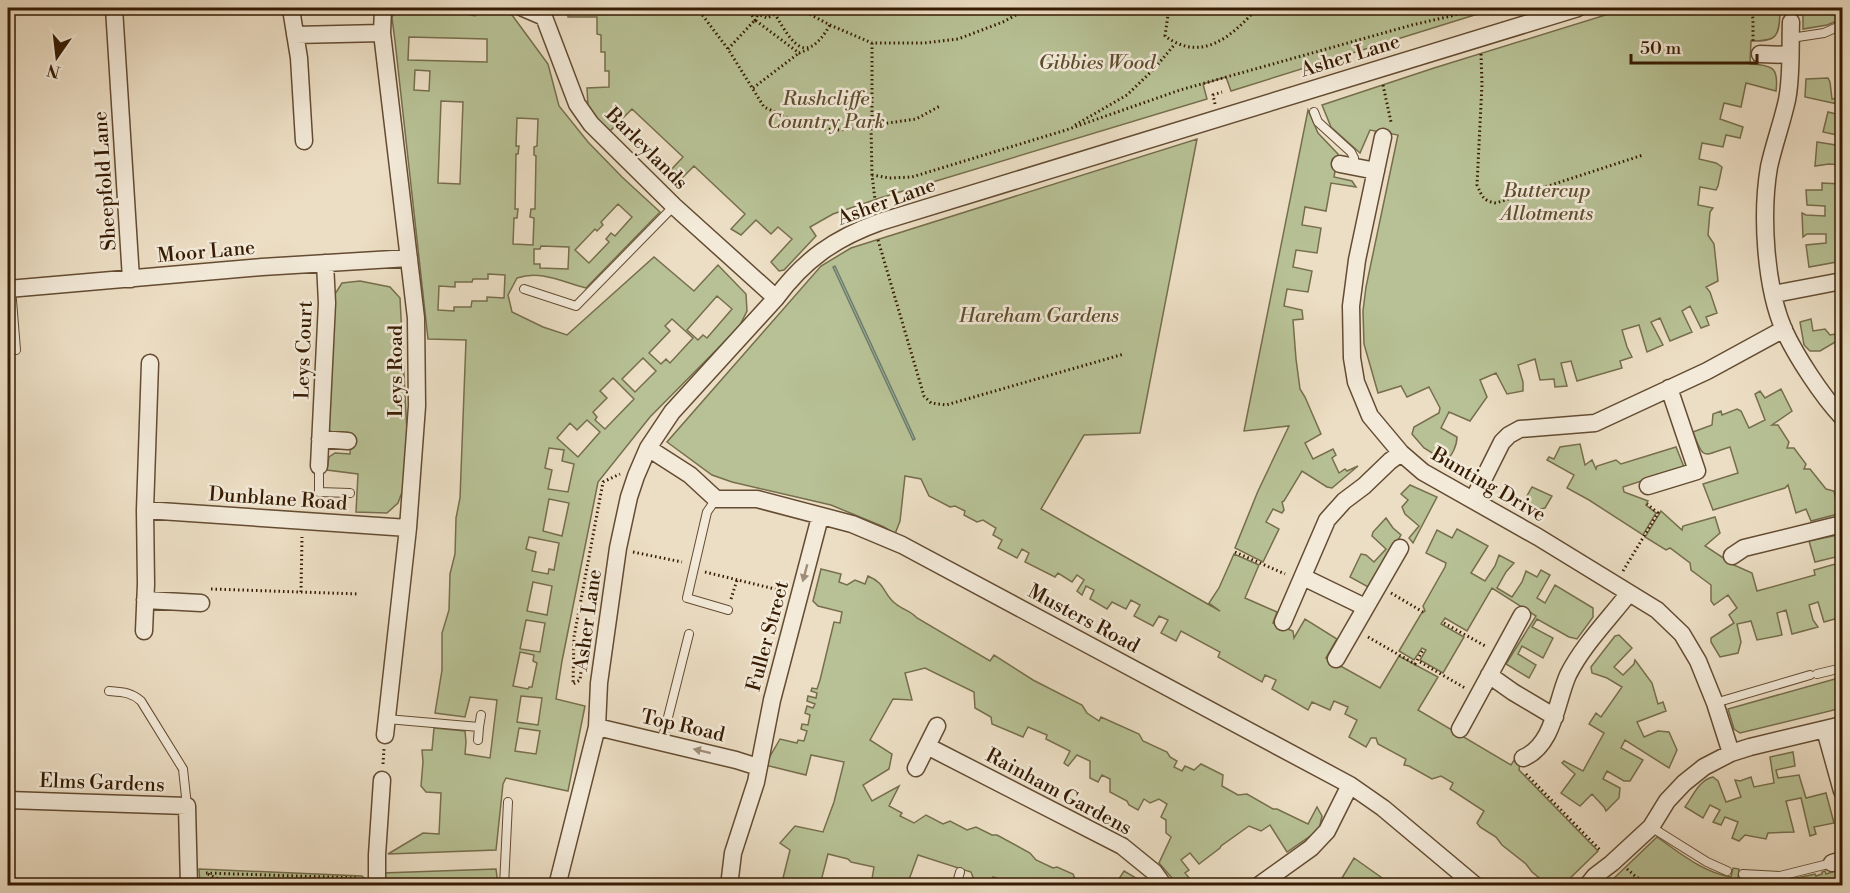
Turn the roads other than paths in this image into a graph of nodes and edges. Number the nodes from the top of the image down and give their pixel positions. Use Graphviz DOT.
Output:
graph roads {
  1 [pos="114,8"];
  2 [pos="383,8"];
  3 [pos="523,8"];
  4 [pos="1578,8"];
  5 [pos="291,9"];
  6 [pos="547,12"];
  7 [pos="1842,25"];
  8 [pos="1791,30"];
  9 [pos="382,33"];
  10 [pos="295,35"];
  11 [pos="1760,54"];
  12 [pos="1790,55"];
  13 [pos="1314,112"];
  14 [pos="1388,134"];
  15 [pos="304,141"];
  16 [pos="1347,166"];
  17 [pos="1376,171"];
  18 [pos="674,206"];
  19 [pos="409,258"];
  20 [pos="325,263"];
  21 [pos="131,279"];
  22 [pos="1842,281"];
  23 [pos="9,289"];
  24 [pos="524,289"];
  25 [pos="1774,294"];
  26 [pos="776,298"];
  27 [pos="1784,329"];
  28 [pos="16,350"];
  29 [pos="150,363"];
  30 [pos="1669,388"];
  31 [pos="1842,417"];
  32 [pos="320,439"];
  33 [pos="348,441"];
  34 [pos="648,448"];
  35 [pos="1401,453"];
  36 [pos="319,466"];
  37 [pos="1648,486"];
  38 [pos="350,493"];
  39 [pos="716,500"];
  40 [pos="1473,500"];
  41 [pos="145,510"];
  42 [pos="820,517"];
  43 [pos="1842,524"];
  44 [pos="408,528"];
  45 [pos="1400,548"];
  46 [pos="1732,556"];
  47 [pos="1302,579"];
  48 [pos="1622,589"];
  49 [pos="205,596"];
  50 [pos="145,600"];
  51 [pos="1365,607"];
  52 [pos="728,610"];
  53 [pos="1521,615"];
  54 [pos="1283,622"];
  55 [pos="144,631"];
  56 [pos="689,634"];
  57 [pos="1336,659"];
  58 [pos="1842,668"];
  59 [pos="1490,675"];
  60 [pos="109,691"];
  61 [pos="1715,703"];
  62 [pos="481,714"];
  63 [pos="1555,717"];
  64 [pos="1842,725"];
  65 [pos="937,726"];
  66 [pos="386,727"];
  67 [pos="479,727"];
  68 [pos="597,727"];
  69 [pos="1460,729"];
  70 [pos="1825,730"];
  71 [pos="478,740"];
  72 [pos="662,741"];
  73 [pos="927,746"];
  74 [pos="1731,753"];
  75 [pos="1523,758"];
  76 [pos="758,767"];
  77 [pos="916,768"];
  78 [pos="382,780"];
  79 [pos="1350,785"];
  80 [pos="1842,791"];
  81 [pos="8,800"];
  82 [pos="508,802"];
  83 [pos="187,806"];
  84 [pos="1652,827"];
  85 [pos="1837,862"];
  86 [pos="1727,871"];
  87 [pos="960,872"];
  88 [pos="1743,874"];
  89 [pos="189,885"];
  90 [pos="377,885"];
  91 [pos="504,885"];
  92 [pos="557,885"];
  93 [pos="729,885"];
  94 [pos="956,885"];
  95 [pos="1164,885"];
  96 [pos="1258,885"];
  97 [pos="1476,885"];
  98 [pos="1587,885"];
  1 -- 21 [label="street, Sheepfold Lane"];
  2 -- 9 [label="street, Leys Road"];
  3 -- 6 [label="street, Barleylands"];
  4 -- 26 [label="street, Asher Lane"];
  5 -- 10 [label="street"];
  6 -- 18 [label="street, Barleylands"];
  7 -- 8 [label="lane"];
  8 -- 12 [label="street"];
  9 -- 10 [label="street"];
  9 -- 19 [label="street, Leys Road"];
  10 -- 15 [label="street"];
  11 -- 12 [label="street"];
  12 -- 25 [label="street"];
  13 -- 16 [label="lane"];
  14 -- 17 [label="street, Bunting Drive"];
  16 -- 17 [label="street"];
  17 -- 35 [label="street, Bunting Drive"];
  18 -- 24 [label="lane"];
  18 -- 26 [label="street, Barleylands"];
  19 -- 20 [label="street, Moor Lane"];
  19 -- 44 [label="street, Leys Road"];
  20 -- 21 [label="street, Moor Lane"];
  20 -- 32 [label="street, Leys Court"];
  21 -- 23 [label="street, Moor Lane"];
  22 -- 25 [label="street"];
  23 -- 28 [label="lane"];
  25 -- 27 [label="street"];
  26 -- 34 [label="street, Asher Lane"];
  27 -- 30 [label="street"];
  27 -- 31 [label="street"];
  29 -- 41 [label="street"];
  30 -- 37 [label="street"];
  30 -- 40 [label="street"];
  32 -- 33 [label="street"];
  32 -- 36 [label="street, Leys Court"];
  34 -- 39 [label="street"];
  34 -- 68 [label="street, Asher Lane"];
  35 -- 40 [label="street, Bunting Drive"];
  35 -- 47 [label="street"];
  36 -- 38 [label="lane"];
  39 -- 42 [label="street, Musters Road"];
  39 -- 52 [label="lane"];
  40 -- 48 [label="street, Bunting Drive"];
  41 -- 44 [label="street, Dunblane Road"];
  41 -- 50 [label="street"];
  42 -- 76 [label="street, Fuller Street, one-way"];
  42 -- 79 [label="street, Musters Road"];
  43 -- 46 [label="street"];
  44 -- 66 [label="street, Leys Road"];
  45 -- 51 [label="street"];
  47 -- 51 [label="street"];
  47 -- 54 [label="street"];
  48 -- 61 [label="street, Bunting Drive"];
  48 -- 63 [label="street"];
  49 -- 50 [label="street"];
  50 -- 55 [label="street"];
  51 -- 57 [label="street"];
  53 -- 59 [label="street"];
  56 -- 72 [label="lane"];
  58 -- 61 [label="lane"];
  59 -- 63 [label="street"];
  59 -- 69 [label="street"];
  60 -- 83 [label="lane"];
  61 -- 74 [label="street, Bunting Drive"];
  62 -- 67 [label="lane"];
  63 -- 75 [label="street"];
  64 -- 70 [label="street"];
  65 -- 73 [label="street"];
  66 -- 67 [label="lane"];
  67 -- 71 [label="lane"];
  68 -- 72 [label="street, Top Road"];
  68 -- 92 [label="street, Asher Lane"];
  70 -- 74 [label="street"];
  70 -- 80 [label="street"];
  76 -- 72 [label="street, Top Road, one-way"];
  73 -- 77 [label="street"];
  73 -- 95 [label="street, Rainham Gardens"];
  74 -- 84 [label="street"];
  76 -- 93 [label="street, Fuller Street"];
  78 -- 90 [label="street"];
  79 -- 96 [label="street"];
  79 -- 97 [label="street, Musters Road"];
  81 -- 83 [label="street, Elms Gardens"];
  82 -- 91 [label="lane"];
  83 -- 89 [label="street, Elms Gardens"];
  84 -- 86 [label="lane"];
  84 -- 98 [label="street"];
  85 -- 88 [label="lane"];
  87 -- 94 [label="lane"];
}
